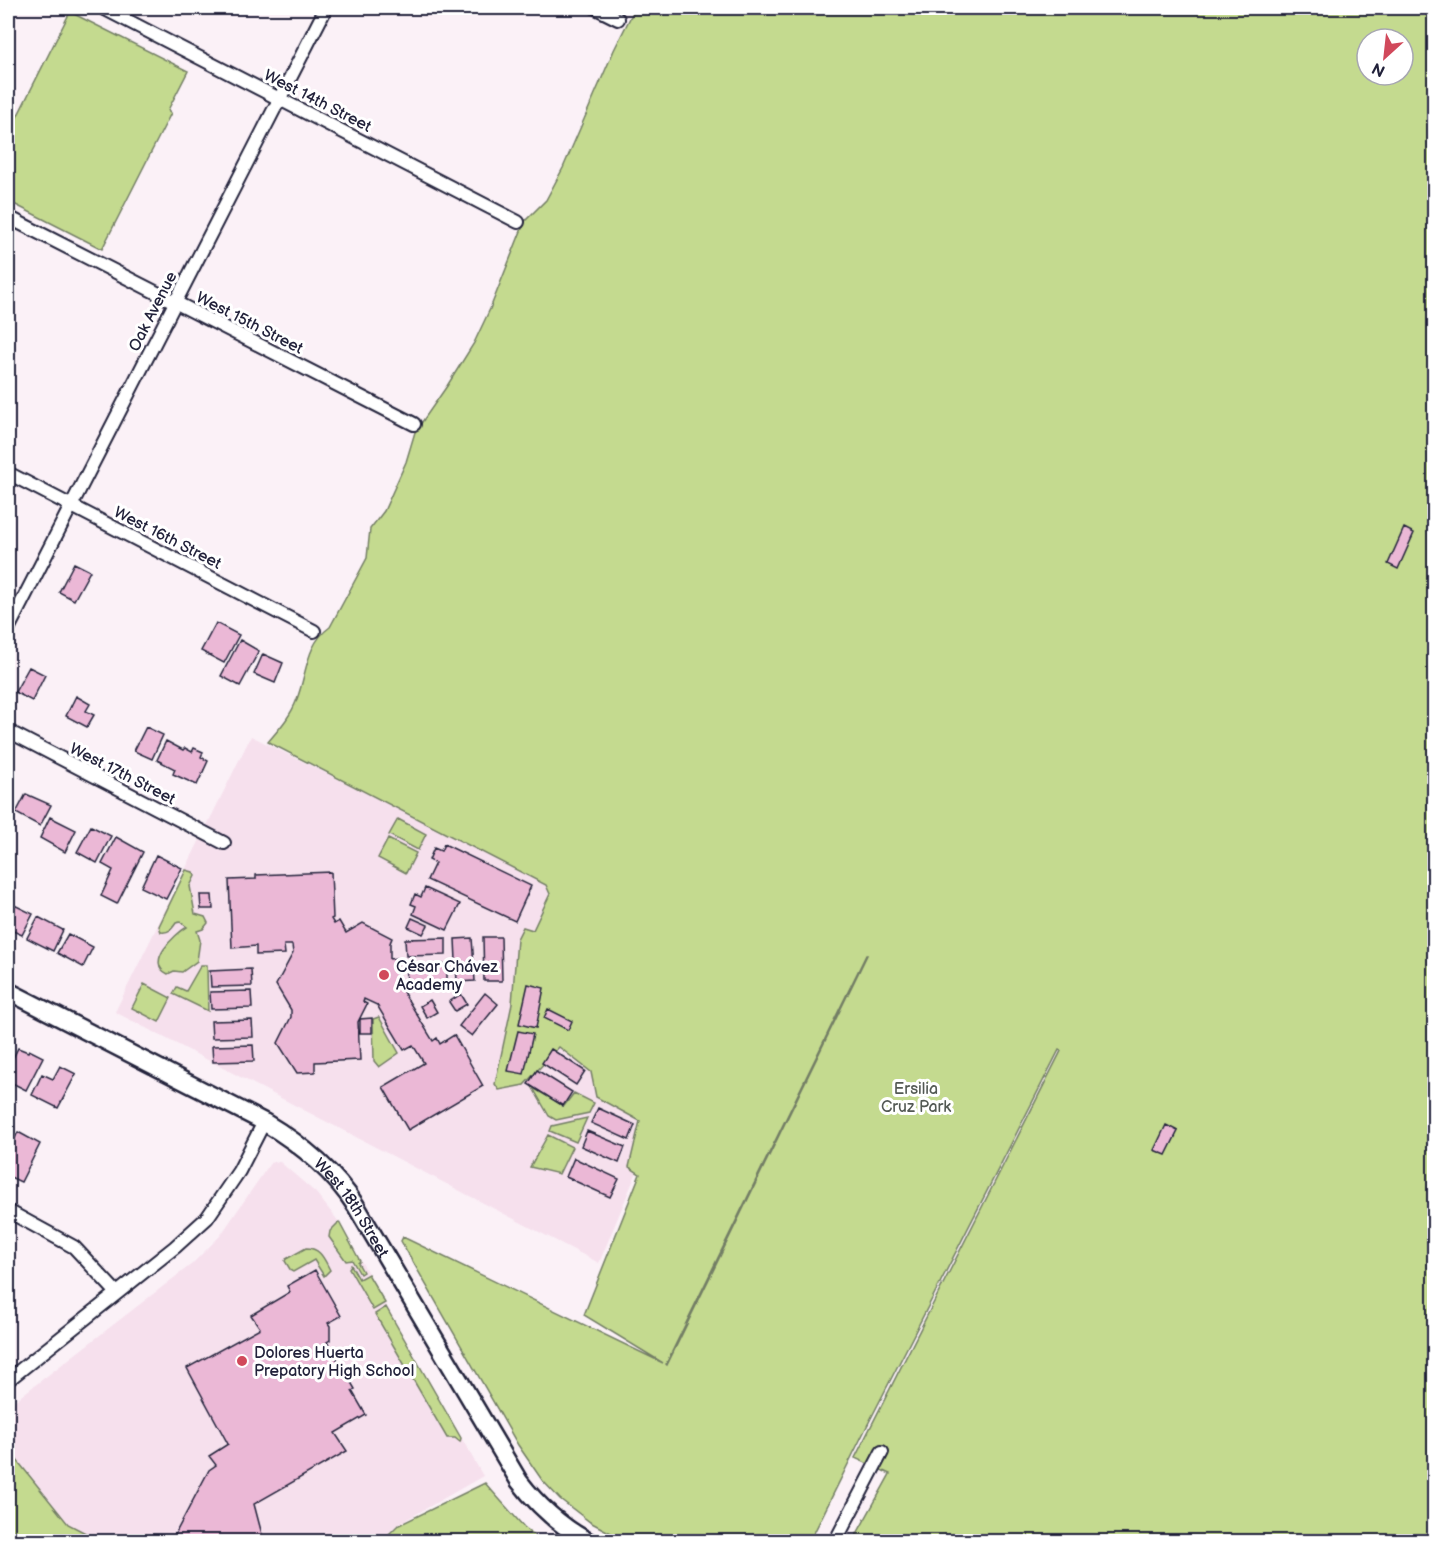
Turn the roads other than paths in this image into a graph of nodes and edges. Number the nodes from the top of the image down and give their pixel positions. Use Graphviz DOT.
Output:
graph roads {
  1 [pos="103,8"];
  2 [pos="326,8"];
  3 [pos="596,8"];
  4 [pos="618,19"];
  5 [pos="279,99"];
  6 [pos="8,217"];
  7 [pos="518,222"];
  8 [pos="175,302"];
  9 [pos="414,424"];
  10 [pos="8,473"];
  11 [pos="71,505"];
  12 [pos="8,629"];
  13 [pos="314,631"];
  14 [pos="8,731"];
  15 [pos="224,843"];
  16 [pos="8,991"];
  17 [pos="264,1122"];
  18 [pos="8,1211"];
  19 [pos="117,1293"];
  20 [pos="8,1380"];
  21 [pos="882,1452"];
  22 [pos="848,1518"];
  23 [pos="589,1542"];
  24 [pos="835,1542"];
  25 [pos="841,1542"];
  1 -- 5 [label="street, West 14th Street"];
  2 -- 5 [label="street, Oak Avenue"];
  3 -- 4 [label="street"];
  5 -- 7 [label="street, West 14th Street"];
  5 -- 8 [label="street, Oak Avenue"];
  6 -- 8 [label="street, West 15th Street"];
  8 -- 9 [label="street, West 15th Street"];
  8 -- 11 [label="street, Oak Avenue"];
  10 -- 11 [label="street, West 16th Street"];
  11 -- 12 [label="street, Oak Avenue"];
  11 -- 13 [label="street, West 16th Street"];
  14 -- 15 [label="street, West 17th Street"];
  16 -- 17 [label="street, West 18th Street"];
  17 -- 19 [label="street"];
  17 -- 23 [label="street, West 18th Street"];
  18 -- 19 [label="street"];
  19 -- 20 [label="street"];
  21 -- 22 [label="street"];
  22 -- 24 [label="street"];
  22 -- 25 [label="street"];
}
